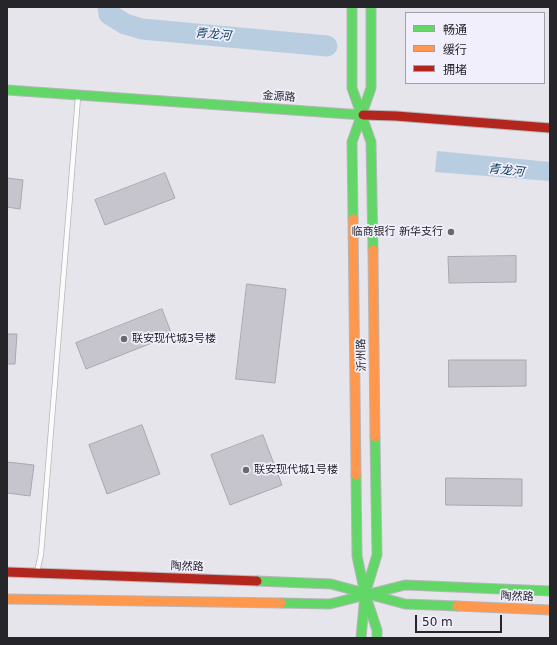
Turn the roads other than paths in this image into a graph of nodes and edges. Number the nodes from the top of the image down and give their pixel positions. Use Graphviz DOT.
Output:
graph roads {
  1 [pos="352,7"];
  2 [pos="371,7"];
  3 [pos="7,90"];
  4 [pos="78,95"];
  5 [pos="361,115"];
  6 [pos="550,128"];
  7 [pos="7,572"];
  8 [pos="36,573"];
  9 [pos="550,591"];
  10 [pos="365,594"];
  11 [pos="7,599"];
  12 [pos="550,610"];
  13 [pos="361,638"];
  14 [pos="377,638"];
  1 -- 5 [label="main road, 沂州路"];
  2 -- 5 [label="main road, 沂州路"];
  3 -- 4 [label="main road, 金源路"];
  4 -- 5 [label="main road, 金源路"];
  4 -- 8 [label="lane"];
  5 -- 6 [label="main road, 金源路"];
  5 -- 10 [label="main road, 沂州路"];
  5 -- 10 [label="main road, 沂州路"];
  7 -- 8 [label="main road, 陶然路"];
  8 -- 10 [label="main road, 陶然路"];
  9 -- 10 [label="main road, 陶然路"];
  10 -- 11 [label="main road, 陶然路"];
  10 -- 12 [label="main road, 陶然路"];
  10 -- 13 [label="main road, 沂州路"];
  10 -- 14 [label="main road, 沂州路"];
}
